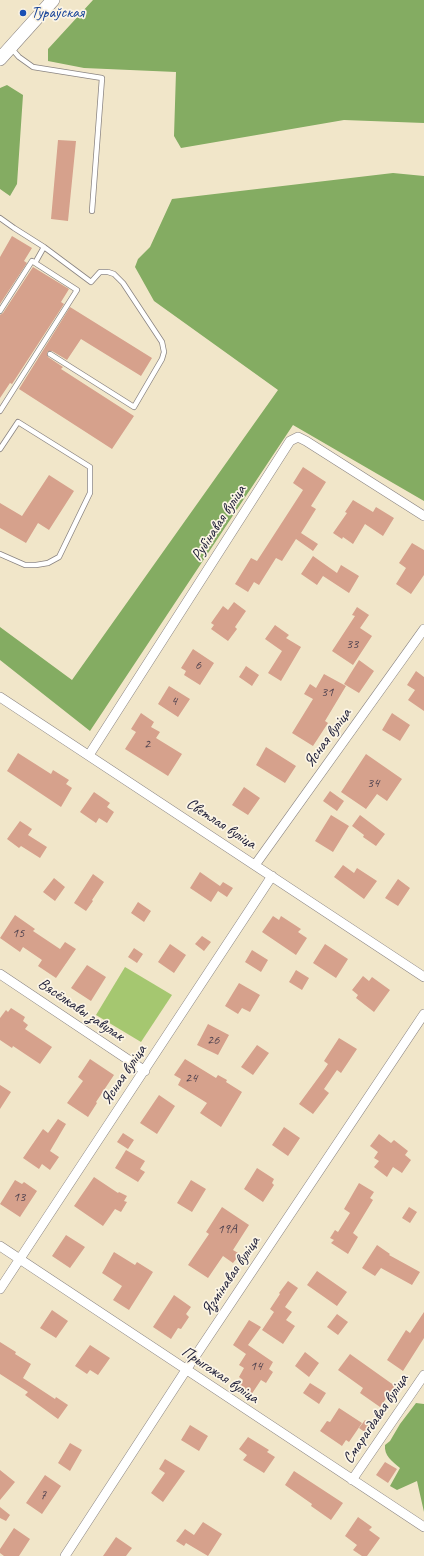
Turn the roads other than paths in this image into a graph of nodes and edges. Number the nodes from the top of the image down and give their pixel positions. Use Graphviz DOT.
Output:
graph roads {
  1 [pos="53,0"];
  2 [pos="10,47"];
  3 [pos="0,58"];
  4 [pos="92,211"];
  5 [pos="0,218"];
  6 [pos="44,247"];
  7 [pos="35,263"];
  8 [pos="0,311"];
  9 [pos="50,354"];
  10 [pos="0,411"];
  11 [pos="0,448"];
  12 [pos="424,516"];
  13 [pos="0,554"];
  14 [pos="424,629"];
  15 [pos="0,697"];
  16 [pos="88,755"];
  17 [pos="255,865"];
  18 [pos="272,876"];
  19 [pos="0,974"];
  20 [pos="424,977"];
  21 [pos="424,1014"];
  22 [pos="145,1071"];
  23 [pos="0,1246"];
  24 [pos="19,1259"];
  25 [pos="0,1289"];
  26 [pos="186,1370"];
  27 [pos="424,1374"];
  28 [pos="352,1480"];
  29 [pos="424,1527"];
  30 [pos="65,1556"];
  1 -- 2 [label="main road"];
  2 -- 3 [label="main road"];
  2 -- 4 [label="lane"];
  5 -- 6 [label="lane"];
  6 -- 7 [label="lane"];
  6 -- 9 [label="lane"];
  7 -- 8 [label="lane"];
  7 -- 10 [label="lane"];
  11 -- 13 [label="lane"];
  12 -- 16 [label="street, Рубінавая вуліца"];
  14 -- 17 [label="street, Ясная вуліца"];
  15 -- 16 [label="street, Светлая вуліца"];
  16 -- 17 [label="street, Светлая вуліца"];
  17 -- 18 [label="street, Светлая вуліца"];
  18 -- 20 [label="street, Светлая вуліца"];
  18 -- 22 [label="street, Ясная вуліца"];
  19 -- 22 [label="street, Вясёлкавы завулак"];
  21 -- 26 [label="street, Язмінавая вуліца"];
  22 -- 24 [label="street, Ясная вуліца"];
  23 -- 24 [label="street, Прыгожая вуліца"];
  24 -- 25 [label="street, Ясная вуліца"];
  24 -- 26 [label="street, Прыгожая вуліца"];
  26 -- 28 [label="street, Прыгожая вуліца"];
  26 -- 30 [label="street, Язмінавая вуліца"];
  27 -- 28 [label="street, Смарагдавая вуліца"];
  28 -- 29 [label="street, Прыгожая вуліца"];
}
